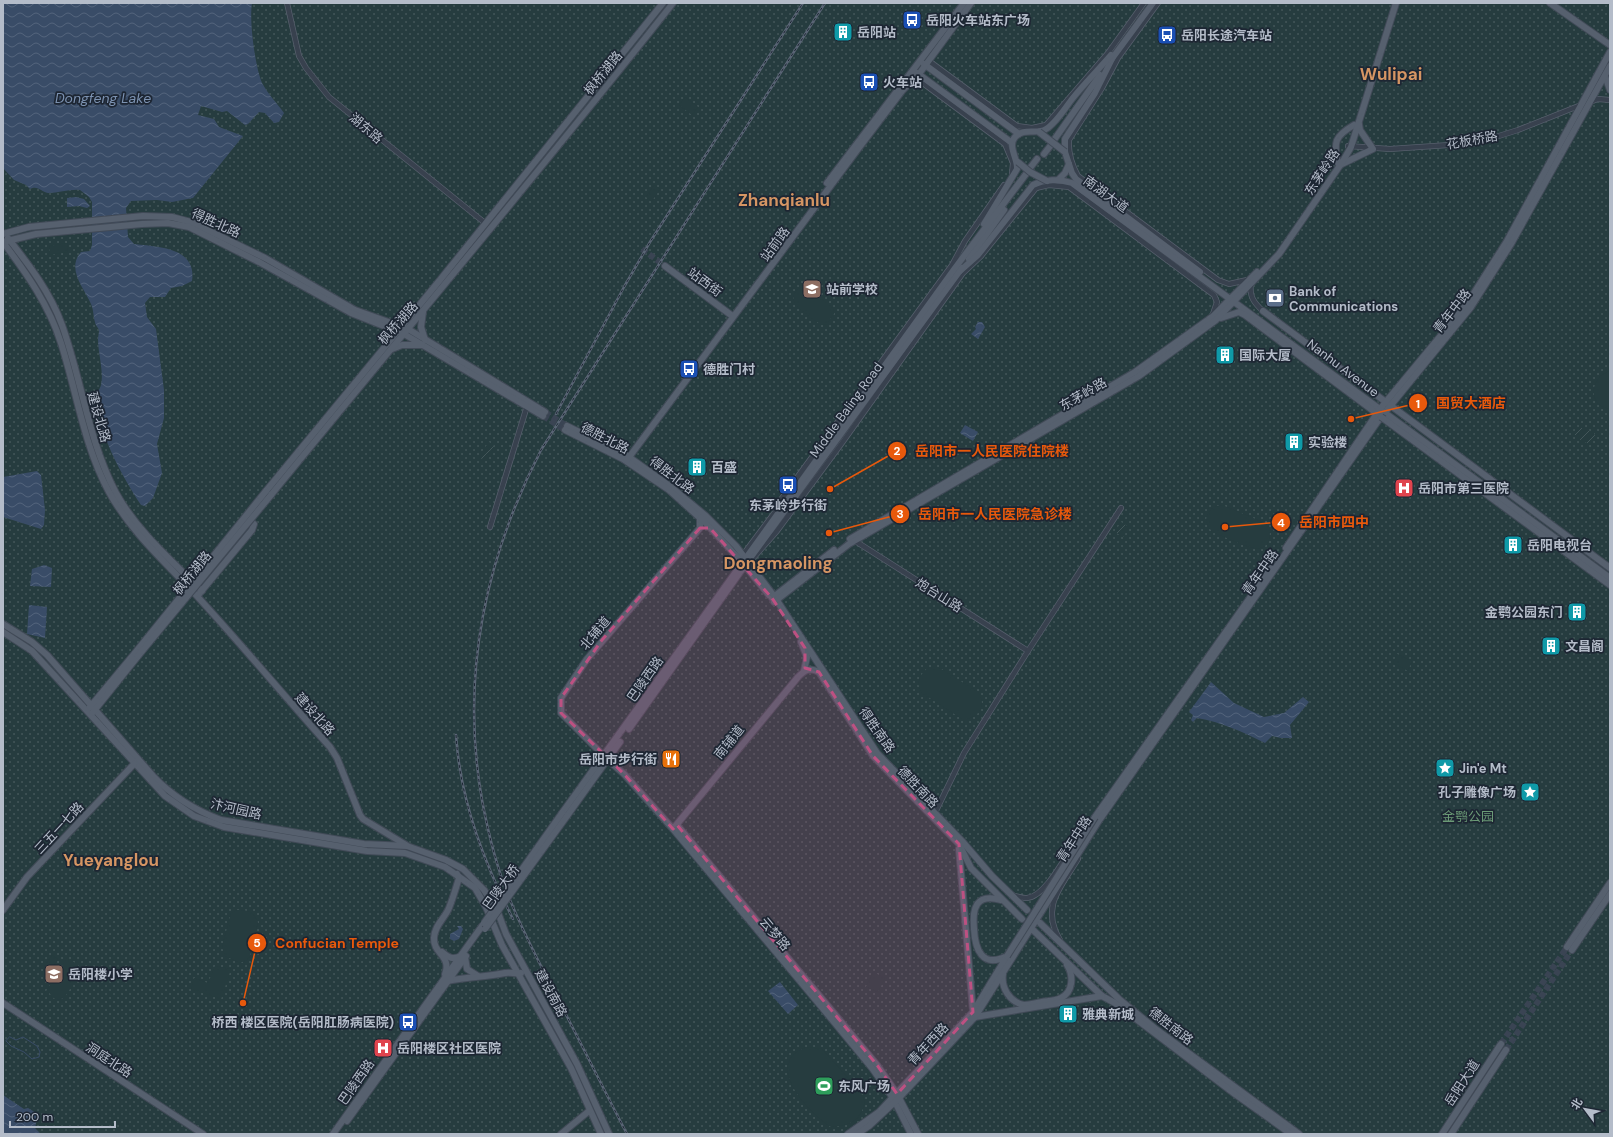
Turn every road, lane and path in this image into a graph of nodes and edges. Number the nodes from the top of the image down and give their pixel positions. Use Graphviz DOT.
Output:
graph roads {
  1 [pos="287,3"];
  2 [pos="663,3"];
  3 [pos="673,3"];
  4 [pos="964,3"];
  5 [pos="971,3"];
  6 [pos="1144,3"];
  7 [pos="1149,3"];
  8 [pos="1153,3"];
  9 [pos="1158,3"];
  10 [pos="1393,3"];
  11 [pos="1396,3"];
  12 [pos="1550,3"];
  13 [pos="1610,45"];
  14 [pos="1610,52"];
  15 [pos="1112,56"];
  16 [pos="925,63"];
  17 [pos="1610,66"];
  18 [pos="916,74"];
  19 [pos="1605,76"];
  20 [pos="1610,90"];
  21 [pos="1610,100"];
  22 [pos="1591,101"];
  23 [pos="1581,105"];
  24 [pos="1356,124"];
  25 [pos="1040,132"];
  26 [pos="1019,134"];
  27 [pos="1012,143"];
  28 [pos="1349,147"];
  29 [pos="1374,149"];
  30 [pos="1065,152"];
  31 [pos="1043,153"];
  32 [pos="1038,160"];
  33 [pos="1018,162"];
  34 [pos="1069,164"];
  35 [pos="1339,164"];
  36 [pos="1032,169"];
  37 [pos="1028,175"];
  38 [pos="1058,180"];
  39 [pos="1047,181"];
  40 [pos="485,223"];
  41 [pos="1141,230"];
  42 [pos="3,233"];
  43 [pos="5,241"];
  44 [pos="666,266"];
  45 [pos="958,270"];
  46 [pos="1252,277"];
  47 [pos="1251,284"];
  48 [pos="1234,298"];
  49 [pos="424,310"];
  50 [pos="1263,311"];
  51 [pos="731,315"];
  52 [pos="1214,319"];
  53 [pos="403,330"];
  54 [pos="424,342"];
  55 [pos="390,350"];
  56 [pos="881,371"];
  57 [pos="871,376"];
  58 [pos="862,396"];
  59 [pos="855,398"];
  60 [pos="527,406"];
  61 [pos="1384,411"];
  62 [pos="566,428"];
  63 [pos="626,458"];
  64 [pos="268,493"];
  65 [pos="1121,508"];
  66 [pos="699,510"];
  67 [pos="700,518"];
  68 [pos="249,520"];
  69 [pos="490,527"];
  70 [pos="700,528"];
  71 [pos="710,528"];
  72 [pos="719,529"];
  73 [pos="852,540"];
  74 [pos="751,542"];
  75 [pos="736,546"];
  76 [pos="746,561"];
  77 [pos="1610,568"];
  78 [pos="1610,574"];
  79 [pos="1610,578"];
  80 [pos="1610,584"];
  81 [pos="202,591"];
  82 [pos="197,596"];
  83 [pos="774,599"];
  84 [pos="3,624"];
  85 [pos="3,632"];
  86 [pos="1028,651"];
  87 [pos="136,655"];
  88 [pos="804,671"];
  89 [pos="93,707"];
  90 [pos="89,713"];
  91 [pos="122,745"];
  92 [pos="606,758"];
  93 [pos="134,764"];
  94 [pos="935,813"];
  95 [pos="564,815"];
  96 [pos="1096,819"];
  97 [pos="675,827"];
  98 [pos="959,844"];
  99 [pos="407,846"];
  100 [pos="463,869"];
  101 [pos="457,873"];
  102 [pos="1610,883"];
  103 [pos="1610,894"];
  104 [pos="1011,895"];
  105 [pos="1003,900"];
  106 [pos="3,910"];
  107 [pos="1027,910"];
  108 [pos="1022,919"];
  109 [pos="1040,923"];
  110 [pos="1033,930"];
  111 [pos="435,946"];
  112 [pos="1064,947"];
  113 [pos="464,956"];
  114 [pos="1007,956"];
  115 [pos="1063,958"];
  116 [pos="453,968"];
  117 [pos="526,970"];
  118 [pos="1004,971"];
  119 [pos="520,974"];
  120 [pos="482,978"];
  121 [pos="445,980"];
  122 [pos="1102,996"];
  123 [pos="3,1005"];
  124 [pos="974,1014"];
  125 [pos="1501,1044"];
  126 [pos="1506,1050"];
  127 [pos="896,1098"];
  128 [pos="589,1111"];
  129 [pos="199,1134"];
  130 [pos="203,1134"];
  131 [pos="333,1134"];
  132 [pos="337,1134"];
  133 [pos="561,1134"];
  134 [pos="601,1134"];
  135 [pos="609,1134"];
  136 [pos="848,1134"];
  137 [pos="857,1134"];
  138 [pos="911,1134"];
  139 [pos="918,1134"];
  140 [pos="1291,1134"];
  141 [pos="1299,1134"];
  142 [pos="1442,1134"];
  143 [pos="1451,1134"];
  1 -- 40 [label="street, 湖东路"];
  2 -- 40 [label="main road, 枫桥湖路"];
  3 -- 49 [label="main road, 枫桥湖路"];
  4 -- 16 [label="main road, 站前路"];
  5 -- 16 [label="main road, 站前路"];
  6 -- 16 [label="street"];
  7 -- 15 [label="main road"];
  8 -- 15 [label="main road"];
  9 -- 46 [label="street"];
  10 -- 24 [label="main road"];
  11 -- 24 [label="main road"];
  12 -- 13 [label="main road"];
  14 -- 23 [label="main road, 青年中路"];
  15 -- 25 [label="main road"];
  15 -- 30 [label="main road"];
  15 -- 31 [label="main road"];
  16 -- 18 [label="main road, 站前路"];
  16 -- 26 [label="main road"];
  17 -- 19 [label="main road, 青年中路"];
  18 -- 27 [label="main road"];
  18 -- 51 [label="main road, 站前路"];
  18 -- 57 [label="street"];
  18 -- 63 [label="main road, 站前路"];
  19 -- 20 [label="main road"];
  19 -- 22 [label="main road, 青年中路"];
  21 -- 22 [label="street, 花板桥路"];
  22 -- 23 [label="street, 花板桥路"];
  22 -- 61 [label="main road, 青年中路"];
  23 -- 29 [label="street, 花板桥路"];
  23 -- 61 [label="main road, 青年中路"];
  24 -- 28 [label="main road, 东茅岭路"];
  24 -- 29 [label="main road"];
  24 -- 35 [label="main road"];
  25 -- 26 [label="main road"];
  25 -- 30 [label="main road, bridge"];
  26 -- 27 [label="main road"];
  27 -- 33 [label="main road"];
  28 -- 29 [label="street, 花板桥路"];
  28 -- 35 [label="main road, 东茅岭路"];
  29 -- 35 [label="main road"];
  30 -- 34 [label="main road"];
  32 -- 36 [label="main road"];
  33 -- 39 [label="main road, bridge"];
  33 -- 45 [label="main road, Middle Baling Road"];
  34 -- 38 [label="main road"];
  34 -- 41 [label="main road"];
  35 -- 46 [label="main road, 东茅岭路"];
  35 -- 47 [label="main road, 东茅岭路"];
  37 -- 45 [label="main road, Middle Baling Road"];
  38 -- 39 [label="main road, Middle Baling Road"];
  38 -- 41 [label="main road, 南湖大道"];
  39 -- 45 [label="main road, Middle Baling Road"];
  40 -- 53 [label="main road, 枫桥湖路"];
  41 -- 48 [label="main road, Nanhu Avenue"];
  42 -- 43 [label="main road, 建设北路"];
  42 -- 53 [label="main road, 得胜北路"];
  43 -- 53 [label="main road, 得胜北路"];
  43 -- 81 [label="main road, 建设北路"];
  43 -- 82 [label="main road, 建设北路"];
  44 -- 51 [label="main road, 站西街"];
  45 -- 56 [label="main road, Middle Baling Road"];
  45 -- 76 [label="main road, Middle Baling Road"];
  46 -- 48 [label="main road, 东茅岭路"];
  47 -- 48 [label="main road, 东茅岭路"];
  47 -- 50 [label="street"];
  48 -- 52 [label="main road, 东茅岭路"];
  48 -- 61 [label="main road, Nanhu Avenue"];
  49 -- 53 [label="main road, 枫桥湖路"];
  49 -- 54 [label="main road"];
  50 -- 61 [label="main road"];
  51 -- 63 [label="main road, 站前路"];
  52 -- 61 [label="main road"];
  52 -- 73 [label="main road, 东茅岭路"];
  52 -- 76 [label="street"];
  53 -- 54 [label="main road"];
  53 -- 55 [label="main road, 枫桥湖路"];
  53 -- 64 [label="main road, 枫桥湖路"];
  54 -- 55 [label="main road"];
  54 -- 60 [label="main road"];
  54 -- 60 [label="main road"];
  55 -- 64 [label="main road, 枫桥湖路"];
  56 -- 57 [label="street"];
  56 -- 58 [label="main road, Middle Baling Road"];
  57 -- 59 [label="street"];
  58 -- 59 [label="street"];
  58 -- 76 [label="main road, Middle Baling Road"];
  59 -- 74 [label="street"];
  60 -- 69 [label="street"];
  61 -- 77 [label="main road"];
  61 -- 78 [label="main road, Nanhu Avenue"];
  61 -- 79 [label="main road, Nanhu Avenue"];
  61 -- 80 [label="main road"];
  61 -- 96 [label="main road, 青年中路"];
  62 -- 63 [label="main road, 得胜北路"];
  63 -- 66 [label="main road, 得胜北路"];
  63 -- 67 [label="main road, 德胜北路"];
  64 -- 68 [label="main road, 枫桥湖路, bridge"];
  64 -- 87 [label="main road, 枫桥湖路, bridge"];
  65 -- 86 [label="street"];
  66 -- 67 [label="main road"];
  66 -- 72 [label="main road, 得胜北路"];
  67 -- 70 [label="main road"];
  67 -- 71 [label="main road, 得胜南路"];
  68 -- 81 [label="main road"];
  68 -- 87 [label="main road, 枫桥湖路, bridge"];
  70 -- 71 [label="main road"];
  70 -- 92 [label="main road, 北辅道"];
  71 -- 72 [label="main road"];
  71 -- 76 [label="main road, 得胜南路"];
  72 -- 75 [label="main road, 得胜北路"];
  73 -- 83 [label="main road, 东茅岭路"];
  73 -- 86 [label="street, 炮台山路"];
  74 -- 75 [label="street"];
  74 -- 76 [label="street"];
  75 -- 76 [label="main road, 得胜北路"];
  76 -- 83 [label="main road, 得胜南路"];
  76 -- 92 [label="main road, 巴陵西路"];
  81 -- 82 [label="main road"];
  82 -- 99 [label="main road, 建设北路"];
  83 -- 88 [label="main road, 得胜南路"];
  83 -- 94 [label="main road, 得胜南路"];
  84 -- 89 [label="main road, 汴河园路"];
  85 -- 90 [label="main road, 汴河园路"];
  86 -- 94 [label="street"];
  87 -- 89 [label="main road"];
  88 -- 97 [label="main road, 南辅道"];
  88 -- 98 [label="main road, 德胜南路"];
  89 -- 90 [label="main road"];
  89 -- 91 [label="main road, 汴河园路"];
  90 -- 91 [label="main road, 汴河园路"];
  91 -- 93 [label="main road, 汴河园路"];
  91 -- 99 [label="main road, 汴河园路"];
  92 -- 95 [label="main road, 巴陵西路"];
  92 -- 97 [label="main road"];
  93 -- 101 [label="main road, 汴河园路"];
  93 -- 106 [label="main road, 三五一七路"];
  94 -- 104 [label="main road, 得胜南路"];
  95 -- 113 [label="main road, 巴陵大桥, bridge"];
  96 -- 104 [label="street"];
  96 -- 112 [label="street"];
  96 -- 114 [label="main road, 青年中路, bridge"];
  96 -- 118 [label="main road, 青年中路"];
  97 -- 127 [label="main road"];
  98 -- 105 [label="main road, 德胜南路"];
  98 -- 124 [label="main road"];
  99 -- 100 [label="main road, 汴河园路"];
  100 -- 117 [label="main road, 建设南路"];
  101 -- 111 [label="main road"];
  101 -- 119 [label="main road, 建设南路"];
  102 -- 103 [label="main road"];
  104 -- 107 [label="main road, 得胜南路"];
  105 -- 108 [label="main road, 德胜南路"];
  105 -- 114 [label="main road"];
  109 -- 112 [label="main road, 德胜南路"];
  110 -- 115 [label="main road, 德胜南路"];
  111 -- 113 [label="main road"];
  111 -- 121 [label="main road"];
  112 -- 141 [label="main road, 德胜南路"];
  113 -- 116 [label="main road, 巴陵大桥"];
  113 -- 120 [label="main road"];
  114 -- 124 [label="main road, 青年西路"];
  115 -- 118 [label="main road"];
  115 -- 122 [label="main road, 德胜南路"];
  116 -- 121 [label="main road, 巴陵西路"];
  117 -- 119 [label="main road"];
  117 -- 135 [label="main road, 建设南路"];
  118 -- 124 [label="main road, 青年西路"];
  119 -- 120 [label="main road"];
  119 -- 128 [label="main road, 建设南路"];
  120 -- 121 [label="main road"];
  121 -- 131 [label="main road, 巴陵西路"];
  121 -- 132 [label="main road, 巴陵西路"];
  122 -- 124 [label="main road"];
  122 -- 140 [label="main road, 德胜南路"];
  123 -- 129 [label="main road, 洞庭北路"];
  123 -- 130 [label="main road, 洞庭北路"];
  124 -- 127 [label="main road, 青年西路"];
  125 -- 142 [label="main road, 岳阳大道"];
  126 -- 143 [label="main road, 岳阳大道"];
  127 -- 136 [label="main road, 青年西路"];
  127 -- 137 [label="main road, 青年西路"];
  127 -- 138 [label="main road"];
  127 -- 139 [label="main road"];
  128 -- 133 [label="main road"];
  128 -- 134 [label="main road, 建设南路"];
}
